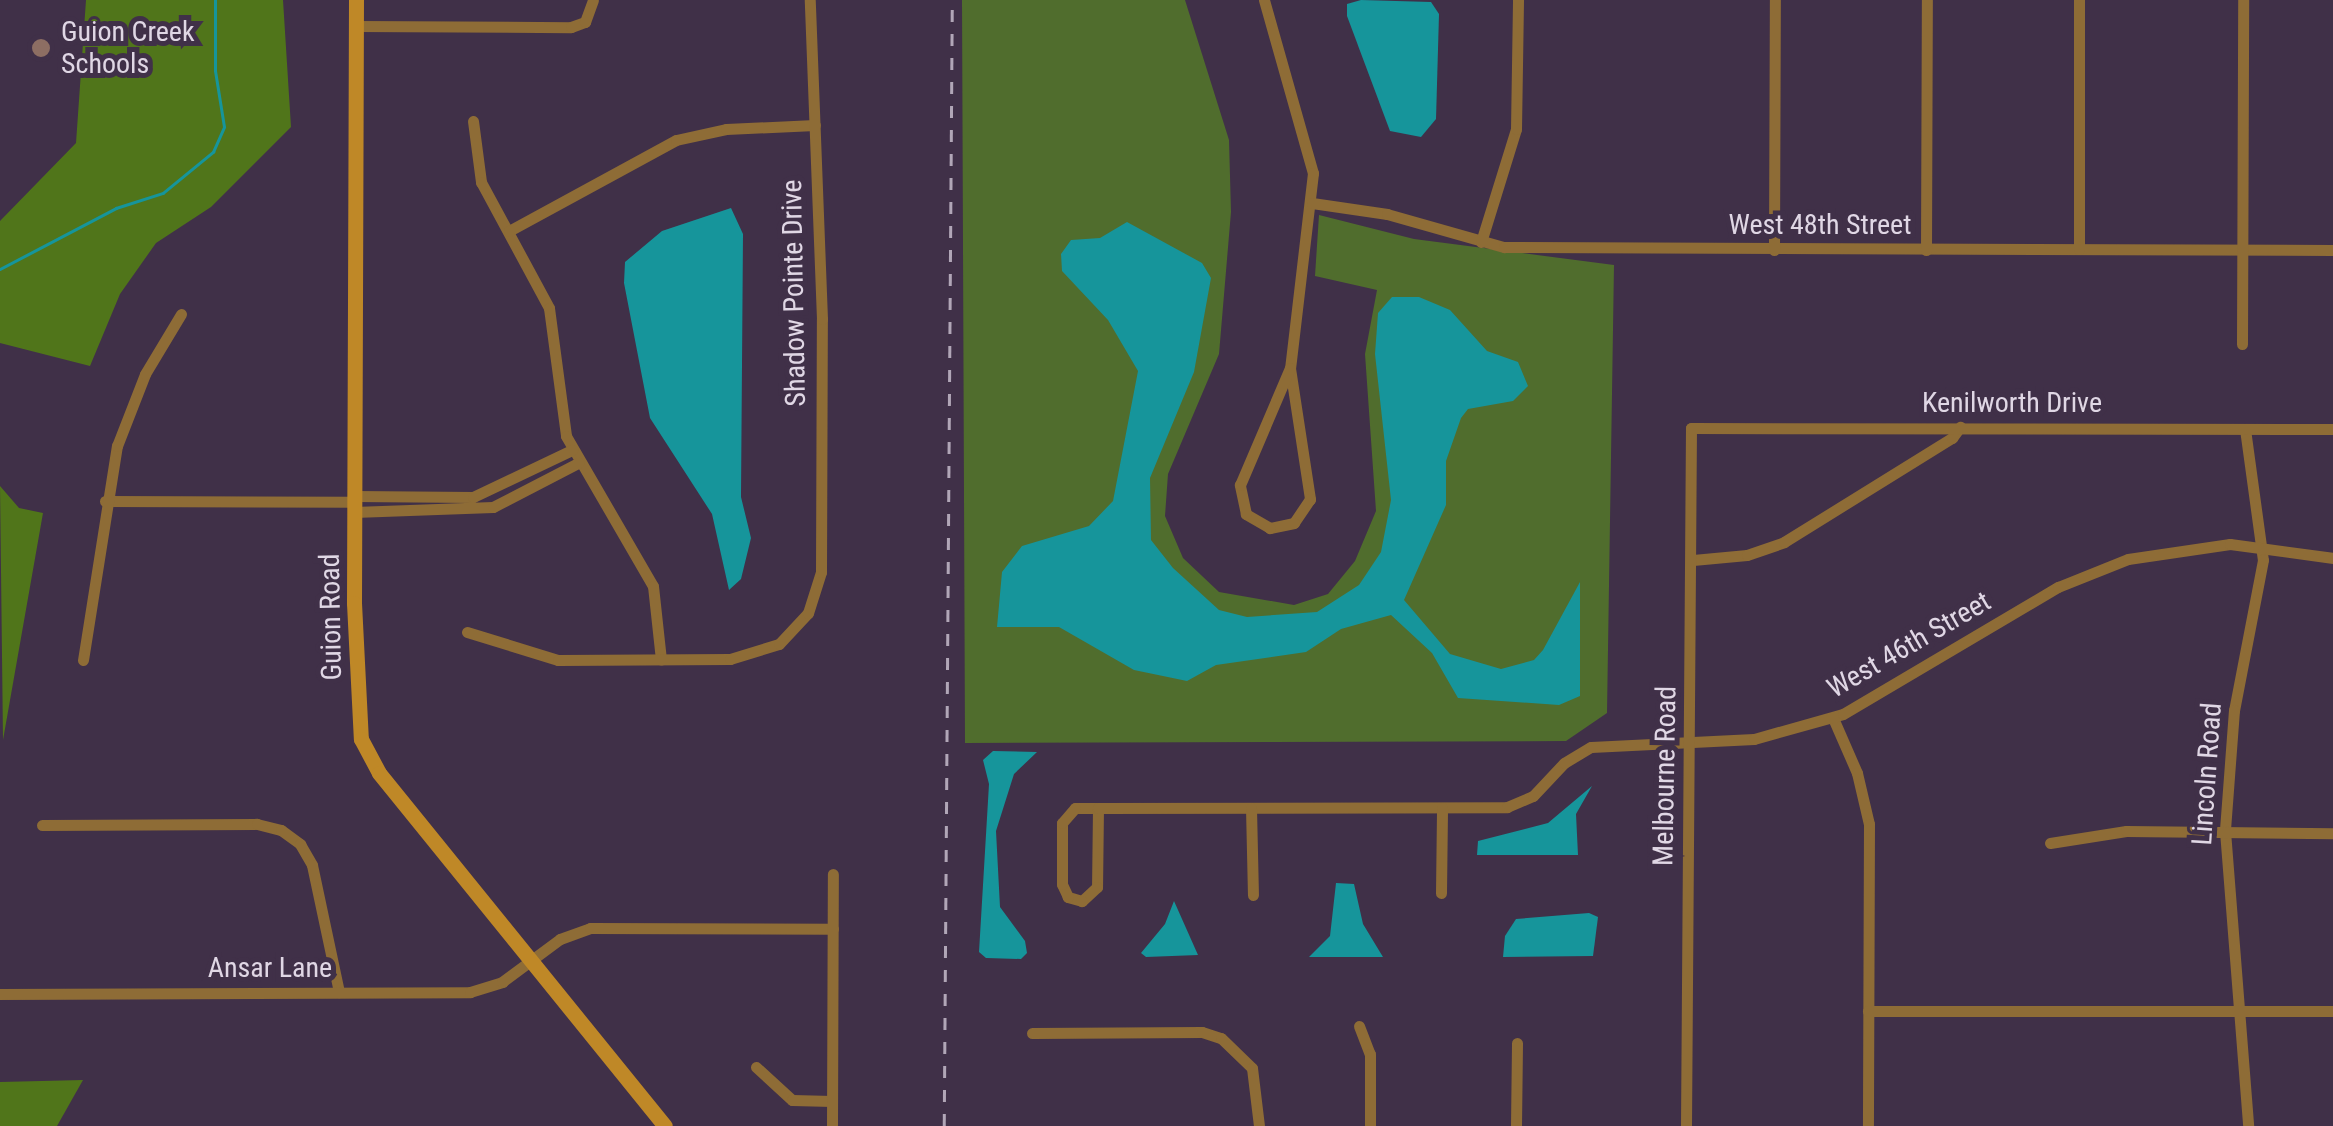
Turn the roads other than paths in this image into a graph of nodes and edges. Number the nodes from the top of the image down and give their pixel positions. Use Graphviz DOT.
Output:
graph roads {
  1 [pos="356,0"];
  2 [pos="593,0"];
  3 [pos="810,0"];
  4 [pos="1264,0"];
  5 [pos="1518,0"];
  6 [pos="1775,0"];
  7 [pos="1927,0"];
  8 [pos="2079,0"];
  9 [pos="2243,0"];
  10 [pos="356,26"];
  11 [pos="473,120"];
  12 [pos="815,125"];
  13 [pos="1312,203"];
  14 [pos="509,232"];
  15 [pos="1481,242"];
  16 [pos="1774,250"];
  17 [pos="1926,250"];
  18 [pos="2078,250"];
  19 [pos="2242,250"];
  20 [pos="2333,250"];
  21 [pos="181,314"];
  22 [pos="2242,344"];
  23 [pos="1290,368"];
  24 [pos="1960,427"];
  25 [pos="1691,428"];
  26 [pos="2245,429"];
  27 [pos="2333,429"];
  28 [pos="572,450"];
  29 [pos="578,463"];
  30 [pos="105,501"];
  31 [pos="354,504"];
  32 [pos="2263,545"];
  33 [pos="2333,558"];
  34 [pos="1693,560"];
  35 [pos="467,632"];
  36 [pos="83,660"];
  37 [pos="661,660"];
  38 [pos="1834,718"];
  39 [pos="1690,742"];
  40 [pos="1098,808"];
  41 [pos="1251,808"];
  42 [pos="1442,808"];
  43 [pos="42,824"];
  44 [pos="2224,831"];
  45 [pos="2333,833"];
  46 [pos="2050,843"];
  47 [pos="834,874"];
  48 [pos="1440,893"];
  49 [pos="1253,895"];
  50 [pos="833,929"];
  51 [pos="531,960"];
  52 [pos="340,992"];
  53 [pos="0,994"];
  54 [pos="2333,1011"];
  55 [pos="1868,1012"];
  56 [pos="2235,1012"];
  57 [pos="1359,1026"];
  58 [pos="1032,1033"];
  59 [pos="1517,1043"];
  60 [pos="756,1067"];
  61 [pos="832,1101"];
  62 [pos="665,1126"];
  63 [pos="832,1126"];
  64 [pos="1260,1126"];
  65 [pos="1370,1126"];
  66 [pos="1516,1126"];
  67 [pos="1686,1126"];
  68 [pos="1868,1126"];
  69 [pos="2248,1126"];
  1 -- 10 [label="street, Guion Road"];
  2 -- 10 [label="street"];
  3 -- 12 [label="street, Shadow Pointe Drive"];
  4 -- 13 [label="street"];
  5 -- 15 [label="street"];
  6 -- 16 [label="street"];
  7 -- 17 [label="street"];
  8 -- 18 [label="street"];
  9 -- 19 [label="street"];
  10 -- 31 [label="street, Guion Road"];
  11 -- 14 [label="street"];
  12 -- 14 [label="street"];
  12 -- 37 [label="street, Shadow Pointe Drive"];
  13 -- 15 [label="street, West 48th Street"];
  13 -- 23 [label="street"];
  14 -- 28 [label="street"];
  15 -- 16 [label="street, West 48th Street"];
  16 -- 17 [label="street, West 48th Street"];
  17 -- 18 [label="street, West 48th Street"];
  18 -- 19 [label="street, West 48th Street"];
  19 -- 20 [label="street, West 48th Street"];
  19 -- 22 [label="street"];
  21 -- 30 [label="street"];
  23 -- 23 [label="street"];
  24 -- 25 [label="street, Kenilworth Drive"];
  24 -- 26 [label="street, Kenilworth Drive"];
  24 -- 34 [label="street"];
  25 -- 34 [label="street, Melbourne Road"];
  26 -- 27 [label="street, Kenilworth Drive"];
  26 -- 32 [label="street, Lincoln Road"];
  28 -- 29 [label="street"];
  28 -- 31 [label="street"];
  29 -- 31 [label="street"];
  29 -- 37 [label="street"];
  30 -- 31 [label="street"];
  30 -- 36 [label="street"];
  31 -- 51 [label="street, Guion Road"];
  32 -- 33 [label="street, West 46th Street"];
  32 -- 38 [label="street, West 46th Street"];
  32 -- 44 [label="street, Lincoln Road"];
  34 -- 39 [label="street, Melbourne Road"];
  35 -- 37 [label="street"];
  38 -- 39 [label="street, West 46th Street"];
  38 -- 55 [label="street"];
  39 -- 42 [label="street, West 46th Street"];
  39 -- 67 [label="street, Melbourne Road"];
  40 -- 40 [label="street"];
  40 -- 41 [label="street, West 46th Street"];
  41 -- 42 [label="street, West 46th Street"];
  41 -- 49 [label="street"];
  42 -- 48 [label="street"];
  43 -- 52 [label="street"];
  44 -- 45 [label="street"];
  44 -- 46 [label="street"];
  44 -- 56 [label="street, Lincoln Road"];
  47 -- 50 [label="street"];
  50 -- 51 [label="street, Ansar Lane"];
  50 -- 61 [label="street"];
  51 -- 52 [label="street, Ansar Lane"];
  51 -- 62 [label="street, Guion Road"];
  52 -- 53 [label="street, Ansar Lane"];
  54 -- 56 [label="street"];
  55 -- 56 [label="street"];
  55 -- 68 [label="street"];
  56 -- 69 [label="street, Lincoln Road"];
  57 -- 65 [label="street"];
  58 -- 64 [label="street"];
  59 -- 66 [label="street"];
  60 -- 61 [label="street"];
  61 -- 63 [label="street"];
}
